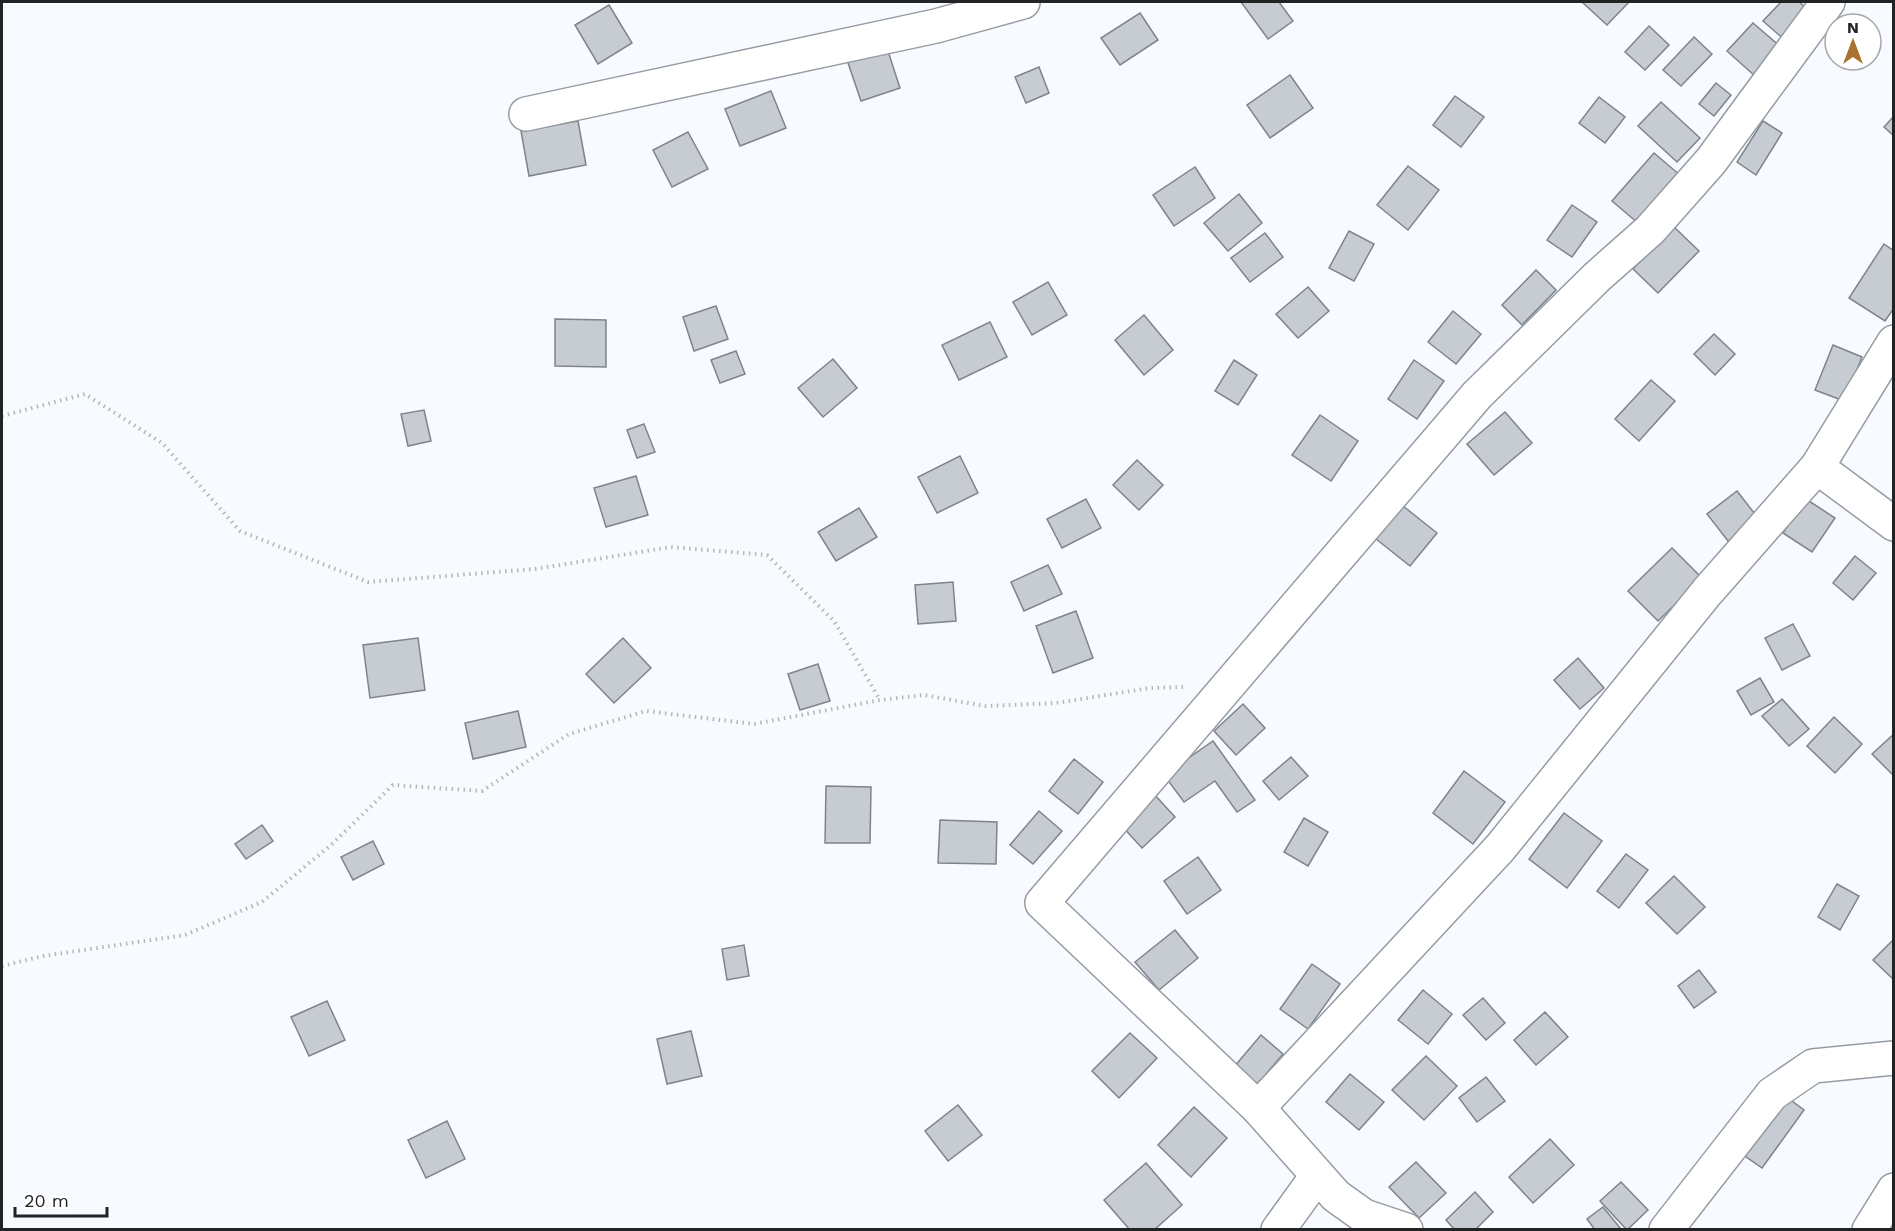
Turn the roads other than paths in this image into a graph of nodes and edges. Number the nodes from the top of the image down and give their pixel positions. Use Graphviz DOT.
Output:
graph roads {
  1 [pos="1023,2"];
  2 [pos="1828,2"];
  3 [pos="526,114"];
  4 [pos="1893,342"];
  5 [pos="1817,467"];
  6 [pos="1893,524"];
  7 [pos="1893,1058"];
  8 [pos="1258,1108"];
  9 [pos="1317,1176"];
  10 [pos="1893,1190"];
  11 [pos="1278,1230"];
  12 [pos="1406,1230"];
  13 [pos="1666,1230"];
  14 [pos="1869,1230"];
  1 -- 3 [label="street"];
  2 -- 8 [label="street"];
  4 -- 5 [label="street"];
  5 -- 6 [label="street"];
  5 -- 8 [label="street"];
  7 -- 13 [label="street"];
  8 -- 9 [label="street"];
  9 -- 11 [label="street"];
  9 -- 12 [label="street"];
  10 -- 14 [label="street"];
}
